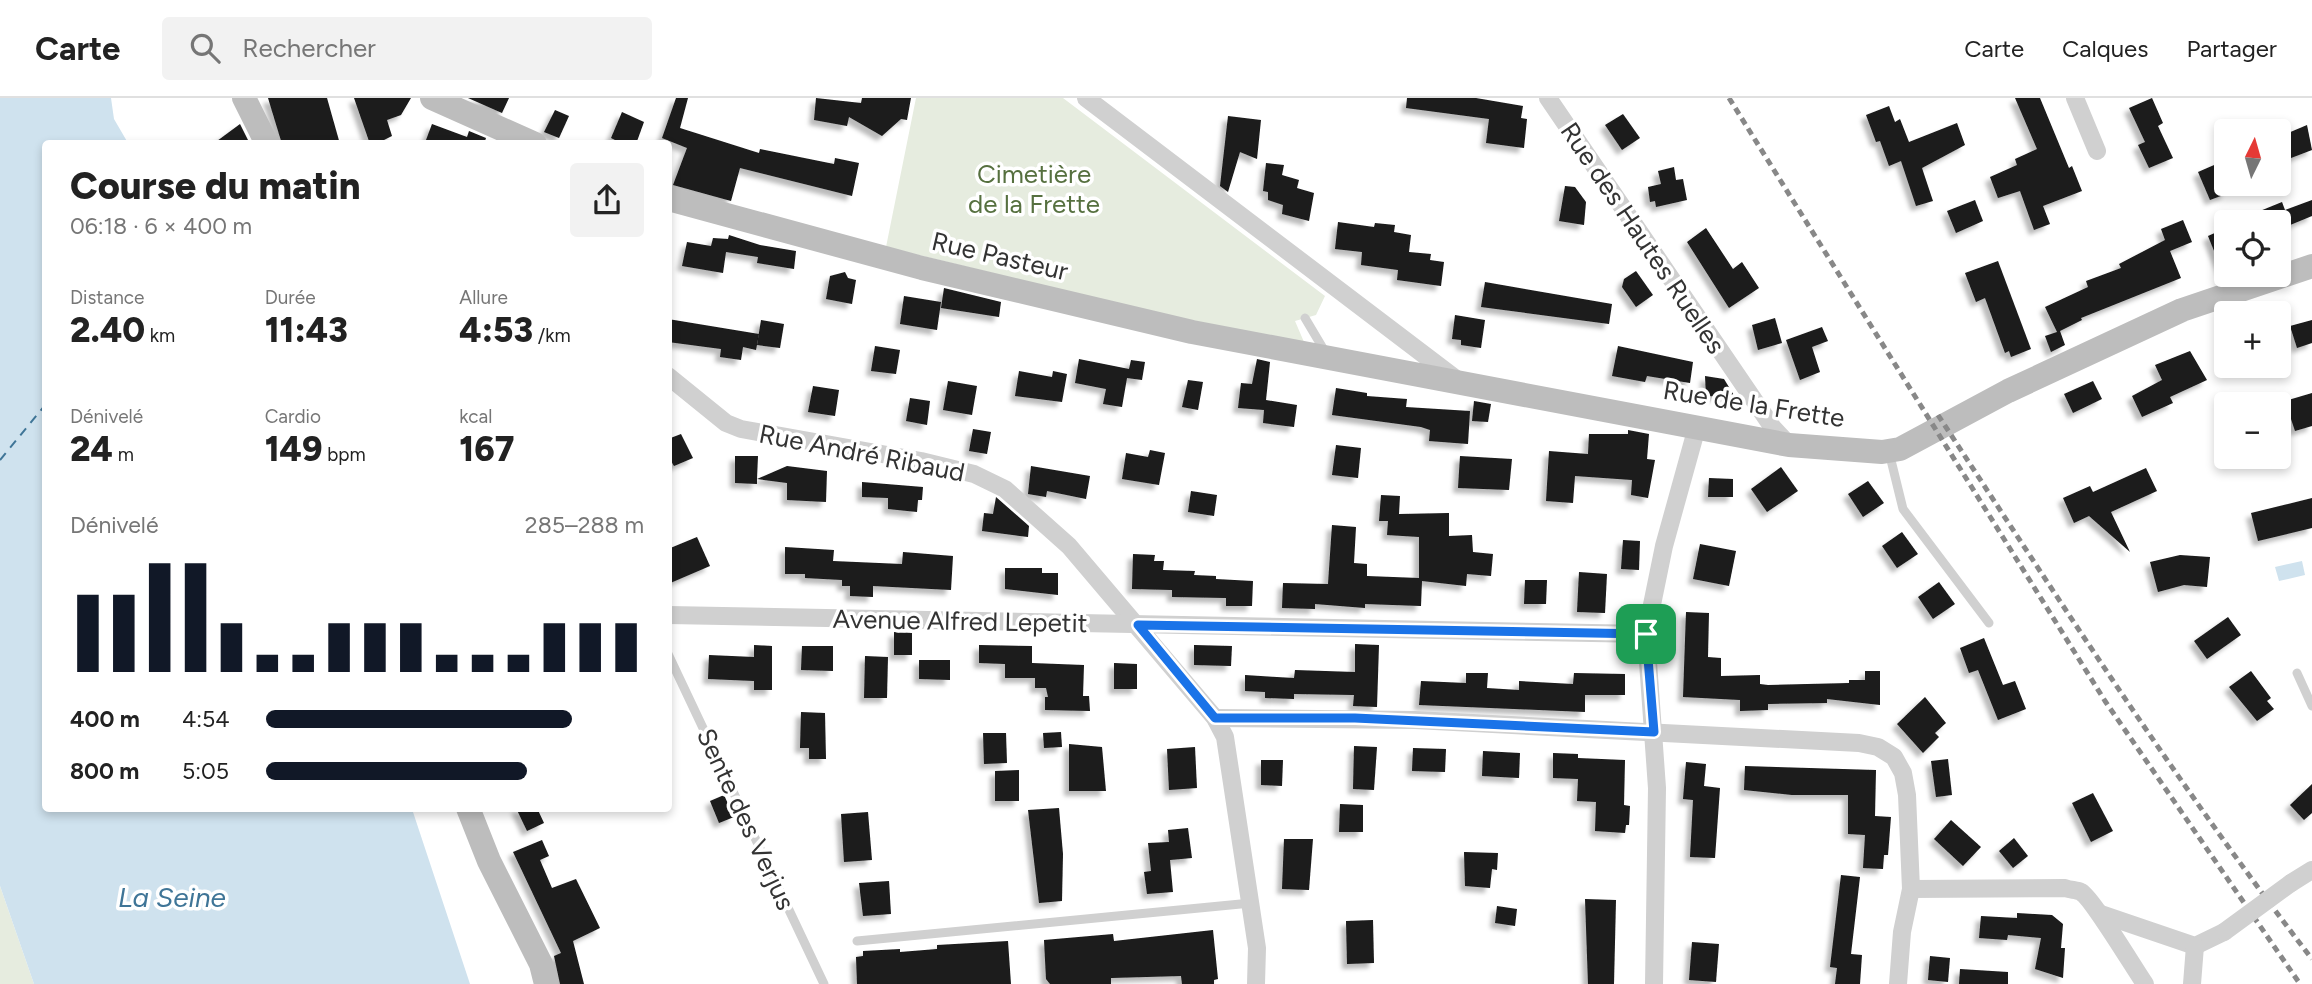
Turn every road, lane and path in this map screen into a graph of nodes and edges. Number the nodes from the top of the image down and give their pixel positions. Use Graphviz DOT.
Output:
graph roads {
  1 [pos="244,98"];
  2 [pos="432,98"];
  3 [pos="1086,98"];
  4 [pos="1548,98"];
  5 [pos="2076,98"];
  6 [pos="265,140"];
  7 [pos="527,140"];
  8 [pos="2097,151"];
  9 [pos="672,200"];
  10 [pos="2312,267"];
  11 [pos="1305,318"];
  12 [pos="1327,358"];
  13 [pos="672,379"];
  14 [pos="1459,382"];
  15 [pos="1697,427"];
  16 [pos="1789,445"];
  17 [pos="1889,450"];
  18 [pos="672,615"];
  19 [pos="1989,623"];
  20 [pos="1138,625"];
  21 [pos="1646,634"];
  22 [pos="672,662"];
  23 [pos="2297,673"];
  24 [pos="2312,706"];
  25 [pos="1215,718"];
  26 [pos="1654,732"];
  27 [pos="470,812"];
  28 [pos="2312,870"];
  29 [pos="1912,889"];
  30 [pos="1251,903"];
  31 [pos="2101,914"];
  32 [pos="857,941"];
  33 [pos="2195,946"];
  34 [pos="546,984"];
  35 [pos="824,984"];
  36 [pos="1256,984"];
  37 [pos="1654,984"];
  38 [pos="1898,984"];
  39 [pos="2145,984"];
  40 [pos="2192,984"];
  1 -- 6 [label="street"];
  2 -- 7 [label="street"];
  3 -- 14 [label="street"];
  4 -- 16 [label="street, Rue des Hautes Ruelles"];
  5 -- 8 [label="street"];
  9 -- 12 [label="street, Rue Pasteur"];
  10 -- 17 [label="street, Rue de la Frette"];
  11 -- 12 [label="lane"];
  12 -- 14 [label="street, Rue de la Frette"];
  13 -- 20 [label="street, Rue André Ribaud"];
  14 -- 15 [label="street, Rue de la Frette"];
  15 -- 16 [label="street, Rue de la Frette"];
  15 -- 21 [label="street"];
  16 -- 17 [label="street, Rue de la Frette"];
  17 -- 19 [label="lane"];
  18 -- 20 [label="street, Avenue Alfred Lepetit"];
  20 -- 21 [label="street, Avenue Alfred Lepetit"];
  20 -- 25 [label="street, Rue André Ribaud"];
  21 -- 26 [label="street"];
  22 -- 35 [label="lane, Sente des Verjus"];
  23 -- 24 [label="lane"];
  25 -- 26 [label="street"];
  25 -- 30 [label="street, Rue André Ribaud"];
  26 -- 29 [label="street"];
  26 -- 37 [label="street"];
  27 -- 34 [label="street"];
  28 -- 33 [label="street, bridge"];
  29 -- 31 [label="street"];
  29 -- 38 [label="street"];
  30 -- 32 [label="lane"];
  30 -- 36 [label="street, Rue André Ribaud"];
  31 -- 33 [label="street"];
  31 -- 39 [label="street"];
  33 -- 40 [label="street"];
}
